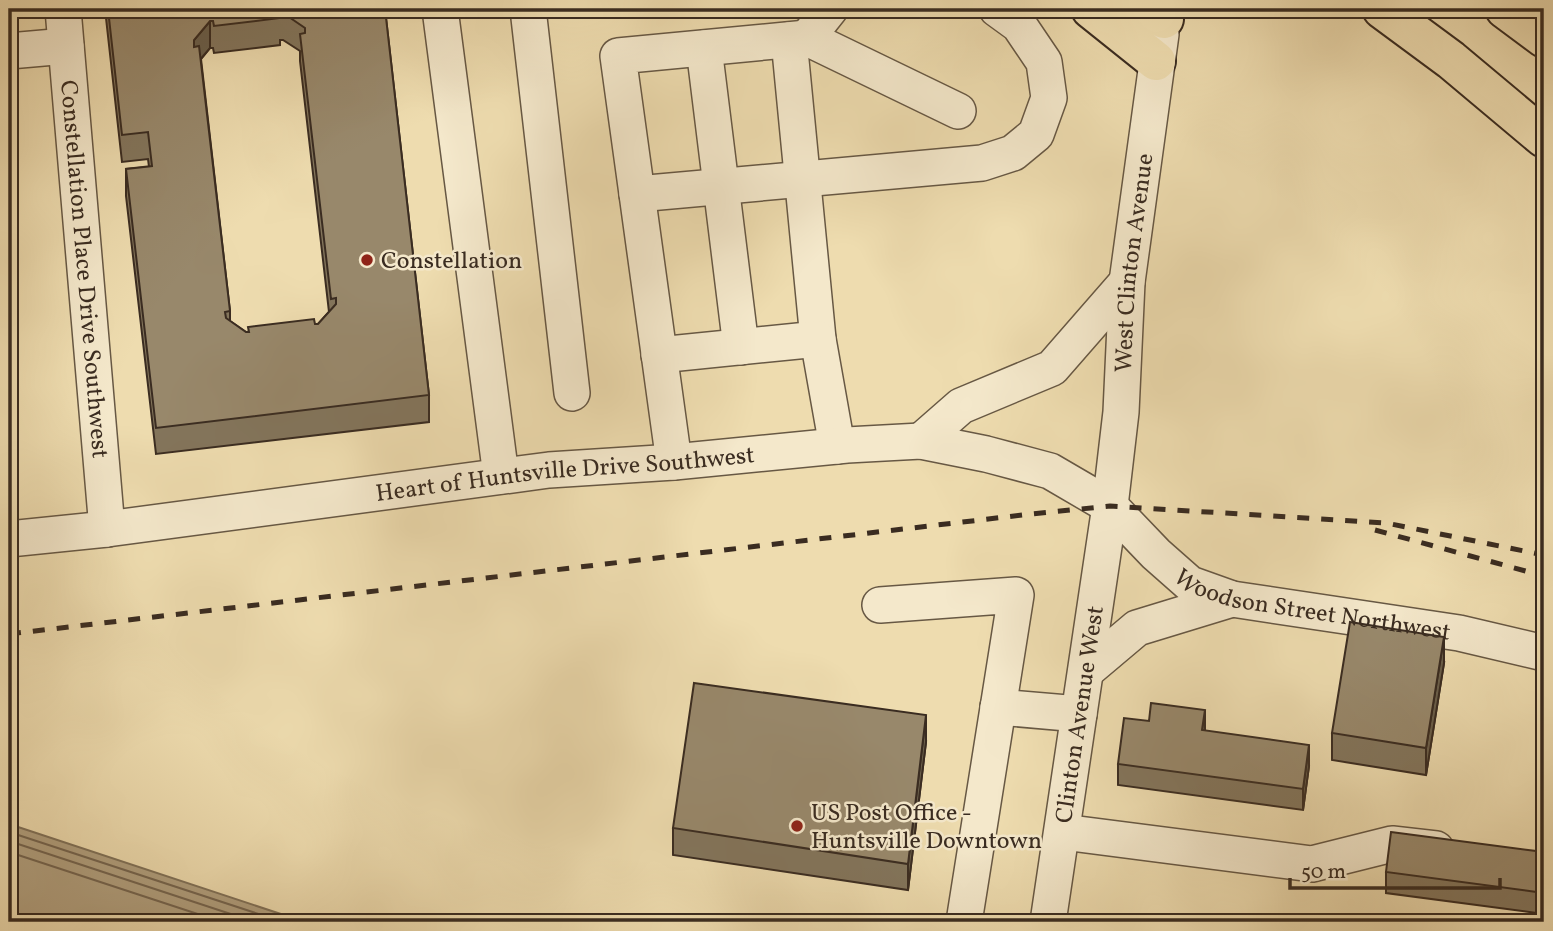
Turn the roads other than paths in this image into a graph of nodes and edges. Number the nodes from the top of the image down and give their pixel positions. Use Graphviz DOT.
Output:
graph roads {
  1 [pos="63,9"];
  2 [pos="440,9"];
  3 [pos="528,9"];
  4 [pos="830,9"];
  5 [pos="997,9"];
  6 [pos="1091,9"];
  7 [pos="1382,9"];
  8 [pos="1505,9"];
  9 [pos="1160,11"];
  10 [pos="1544,38"];
  11 [pos="798,39"];
  12 [pos="66,46"];
  13 [pos="704,48"];
  14 [pos="9,51"];
  15 [pos="1156,61"];
  16 [pos="958,111"];
  17 [pos="1544,138"];
  18 [pos="804,179"];
  19 [pos="720,188"];
  20 [pos="637,194"];
  21 [pos="1127,282"];
  22 [pos="818,340"];
  23 [pos="741,347"];
  24 [pos="659,355"];
  25 [pos="572,393"];
  26 [pos="921,441"];
  27 [pos="837,446"];
  28 [pos="674,462"];
  29 [pos="501,476"];
  30 [pos="1110,506"];
  31 [pos="107,529"];
  32 [pos="9,539"];
  33 [pos="1232,598"];
  34 [pos="880,605"];
  35 [pos="1544,653"];
  36 [pos="1086,671"];
  37 [pos="998,707"];
  38 [pos="1079,714"];
  39 [pos="1063,832"];
  40 [pos="1472,854"];
  41 [pos="964,922"];
  42 [pos="1048,922"];
  1 -- 12 [label="street, Constellation Place Drive Southwest"];
  2 -- 29 [label="street"];
  3 -- 25 [label="street"];
  4 -- 11 [label="street"];
  5 -- 18 [label="street"];
  6 -- 15 [label="highway"];
  7 -- 17 [label="highway"];
  8 -- 10 [label="highway"];
  9 -- 15 [label="street, West Clinton Avenue"];
  11 -- 13 [label="street"];
  11 -- 16 [label="street"];
  11 -- 18 [label="street"];
  12 -- 14 [label="street"];
  12 -- 31 [label="street, Constellation Place Drive Southwest"];
  13 -- 19 [label="street"];
  13 -- 20 [label="street"];
  15 -- 21 [label="street, West Clinton Avenue"];
  18 -- 19 [label="street"];
  18 -- 22 [label="street"];
  19 -- 20 [label="street"];
  19 -- 23 [label="street"];
  20 -- 24 [label="street"];
  21 -- 26 [label="street"];
  21 -- 30 [label="street, West Clinton Avenue"];
  22 -- 23 [label="street"];
  22 -- 27 [label="street"];
  23 -- 24 [label="street"];
  24 -- 28 [label="street"];
  26 -- 27 [label="street, Heart of Huntsville Drive Southwest"];
  26 -- 30 [label="street, Heart of Huntsville Drive Southwest"];
  27 -- 28 [label="street, Heart of Huntsville Drive Southwest"];
  28 -- 29 [label="street, Heart of Huntsville Drive Southwest"];
  29 -- 31 [label="street, Heart of Huntsville Drive Southwest"];
  30 -- 33 [label="street, Woodson Street Northwest"];
  30 -- 36 [label="street, Clinton Avenue West"];
  31 -- 32 [label="street, Heart of Huntsville Drive Southwest"];
  33 -- 35 [label="street, Woodson Street Northwest"];
  33 -- 36 [label="street"];
  34 -- 37 [label="street"];
  36 -- 38 [label="street, Clinton Avenue West"];
  37 -- 38 [label="street"];
  37 -- 41 [label="street"];
  38 -- 39 [label="street, Clinton Avenue West"];
  39 -- 40 [label="street"];
  39 -- 42 [label="street, Clinton Avenue West"];
}
